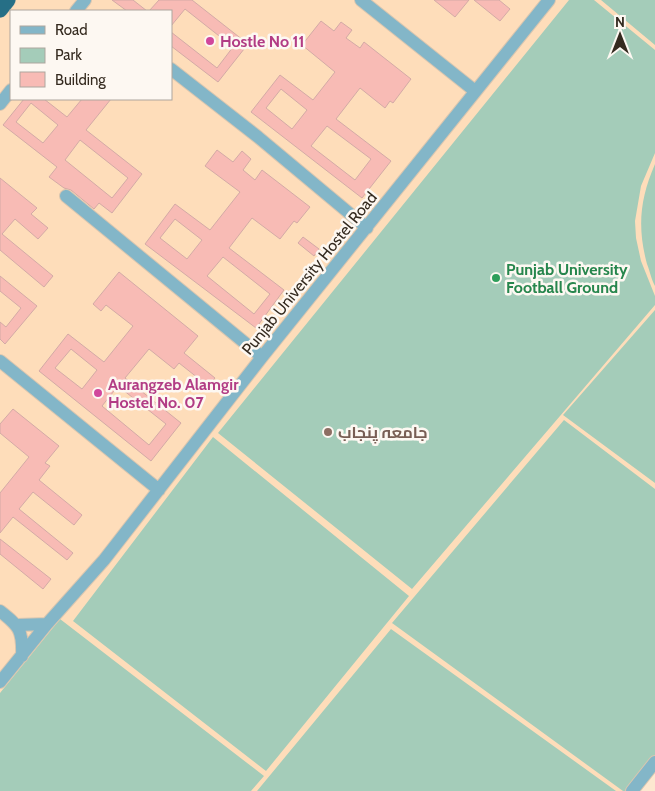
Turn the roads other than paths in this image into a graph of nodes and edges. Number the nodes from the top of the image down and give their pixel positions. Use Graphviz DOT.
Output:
graph roads {
  1 [pos="8,0"];
  2 [pos="85,0"];
  3 [pos="361,0"];
  4 [pos="548,0"];
  5 [pos="0,10"];
  6 [pos="77,10"];
  7 [pos="172,70"];
  8 [pos="10,91"];
  9 [pos="475,91"];
  10 [pos="0,104"];
  11 [pos="66,196"];
  12 [pos="366,228"];
  13 [pos="262,357"];
  14 [pos="0,361"];
  15 [pos="159,490"];
  16 [pos="0,611"];
  17 [pos="47,624"];
  18 [pos="17,625"];
  19 [pos="22,656"];
  20 [pos="0,682"];
  21 [pos="655,762"];
  22 [pos="632,791"];
  1 -- 5 [label="highway"];
  2 -- 6 [label="street"];
  3 -- 9 [label="street"];
  4 -- 9 [label="street, Punjab University Hostel Road"];
  7 -- 12 [label="street"];
  8 -- 10 [label="street"];
  9 -- 12 [label="street, Punjab University Hostel Road"];
  11 -- 13 [label="street"];
  12 -- 13 [label="street, Punjab University Hostel Road"];
  13 -- 15 [label="street, Punjab University Hostel Road"];
  14 -- 15 [label="street"];
  15 -- 17 [label="street, Punjab University Hostel Road"];
  16 -- 18 [label="street"];
  17 -- 18 [label="street"];
  17 -- 19 [label="street, Punjab University Hostel Road"];
  18 -- 19 [label="street"];
  19 -- 20 [label="street, Punjab University Hostel Road"];
  21 -- 22 [label="street"];
}
